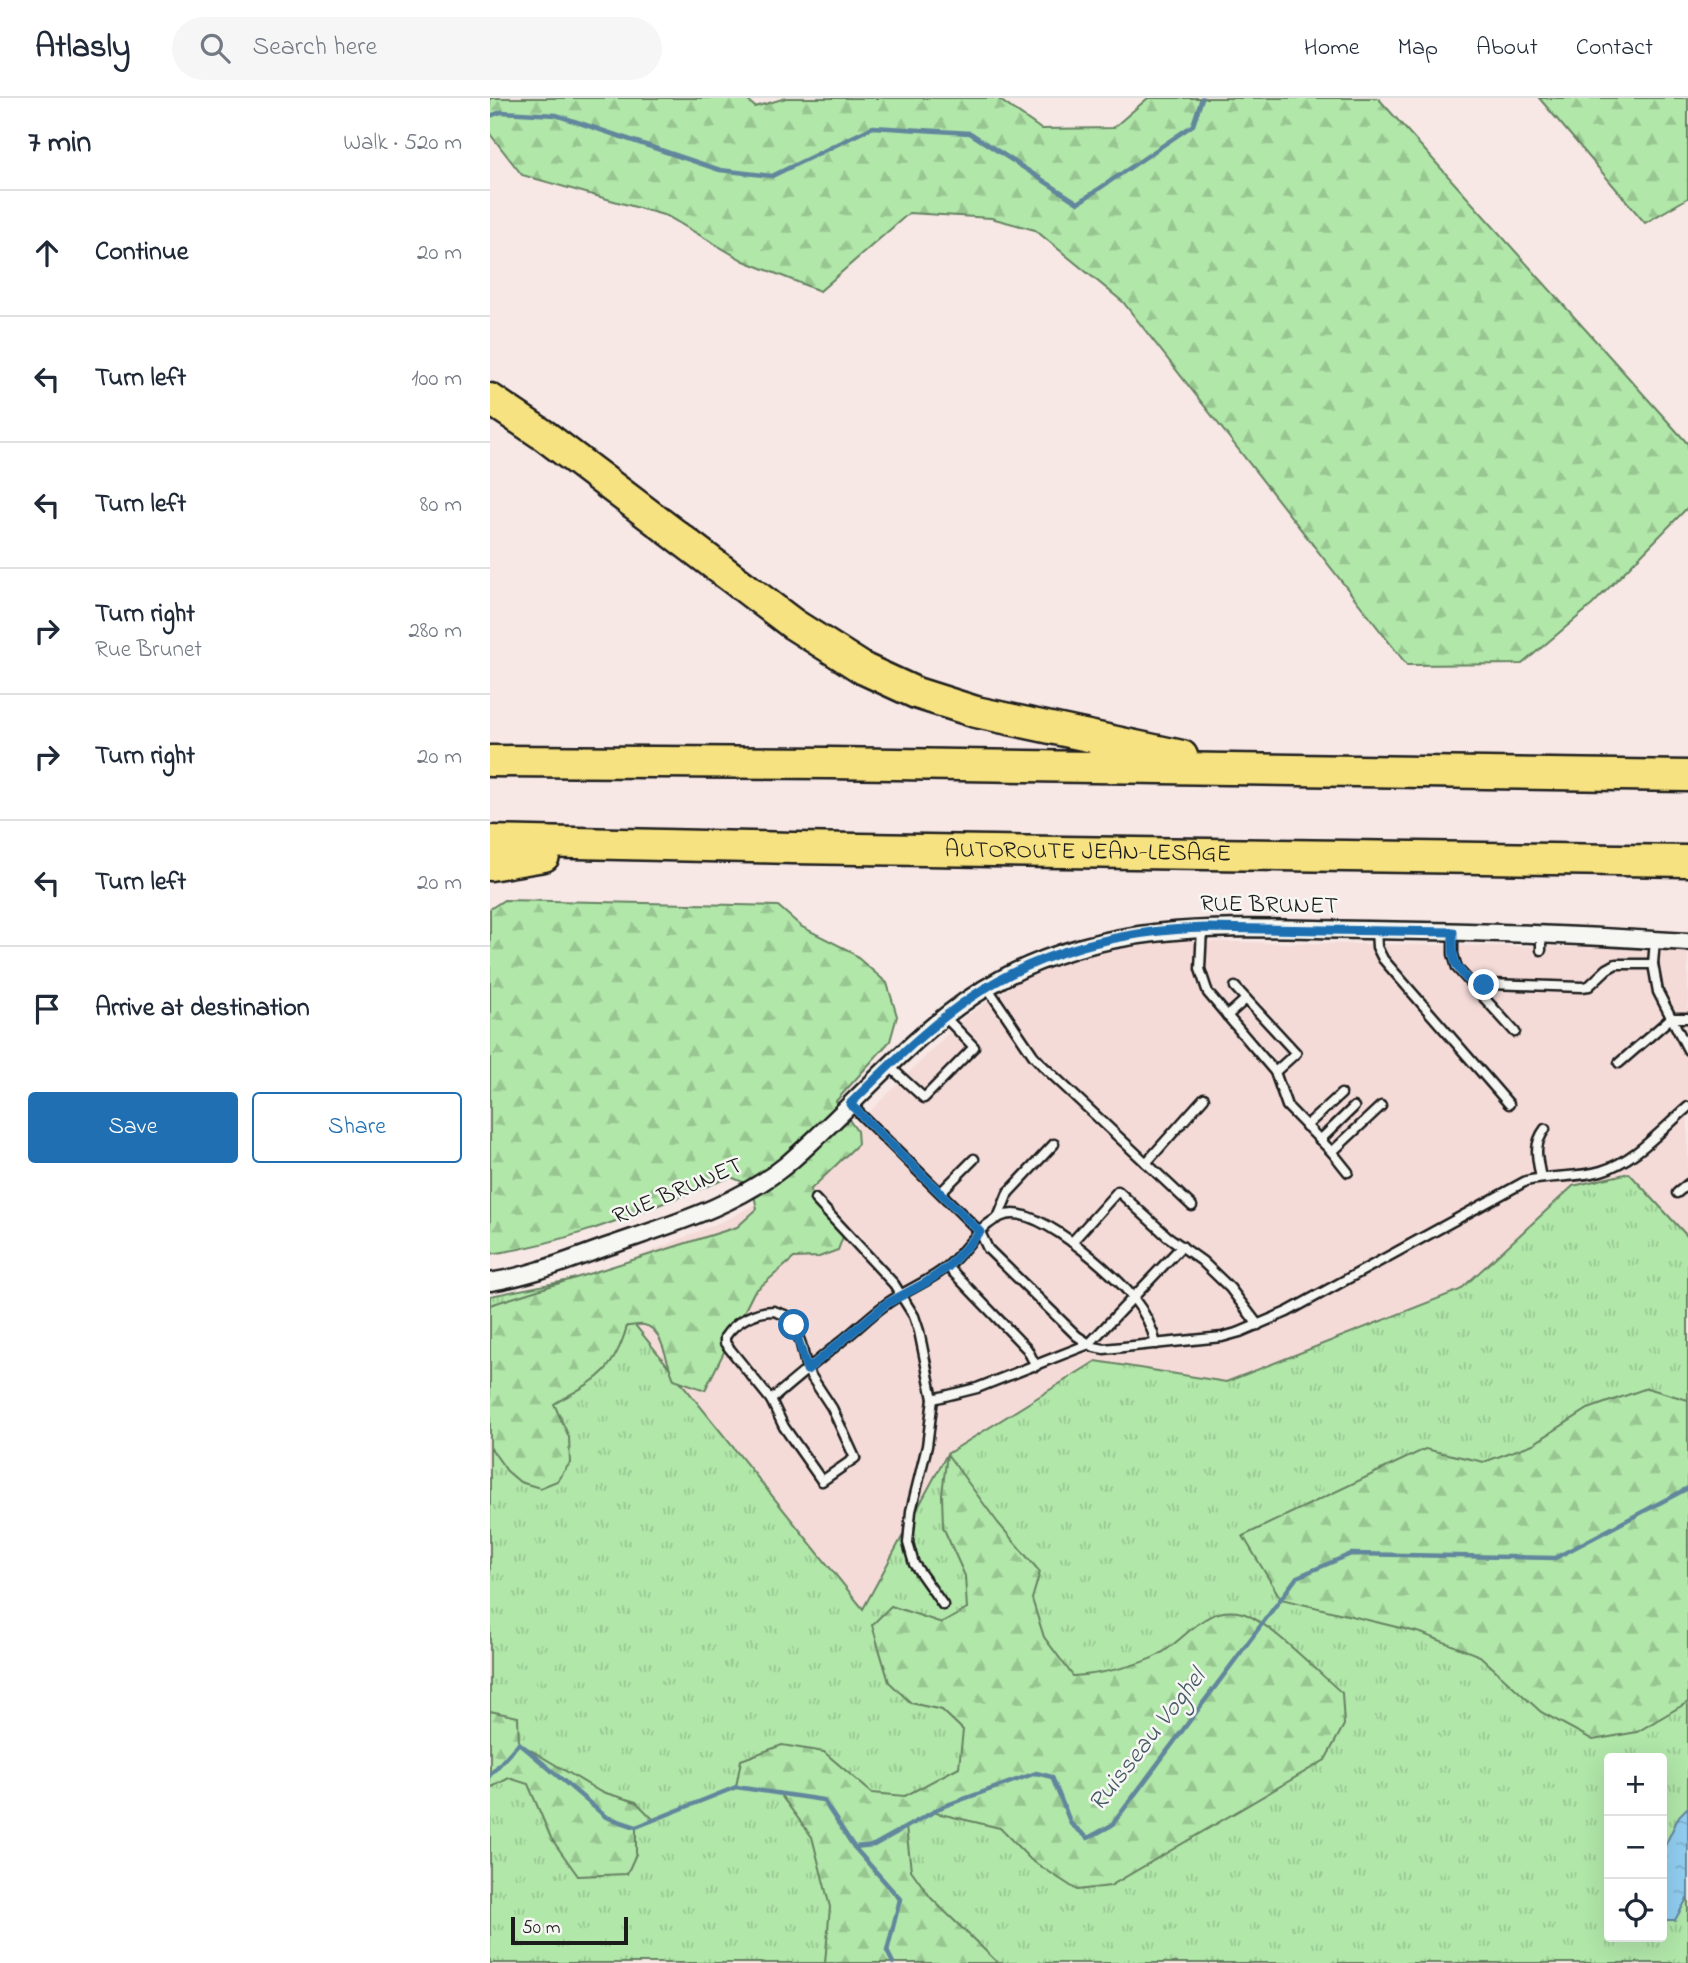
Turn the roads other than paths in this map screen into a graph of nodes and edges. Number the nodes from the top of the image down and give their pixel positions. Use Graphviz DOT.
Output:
graph roads {
  1 [pos="490,399"];
  2 [pos="490,761"];
  3 [pos="1241,769"];
  4 [pos="1688,776"];
  5 [pos="490,841"];
  6 [pos="613,844"];
  7 [pos="1688,861"];
  8 [pos="490,865"];
  9 [pos="1202,928"];
  10 [pos="1376,930"];
  11 [pos="1453,932"];
  12 [pos="1541,934"];
  13 [pos="1655,939"];
  14 [pos="1688,942"];
  15 [pos="1541,950"];
  16 [pos="1653,964"];
  17 [pos="988,987"];
  18 [pos="1235,987"];
  19 [pos="1476,989"];
  20 [pos="1246,999"];
  21 [pos="1227,1016"];
  22 [pos="944,1017"];
  23 [pos="1671,1018"];
  24 [pos="1688,1018"];
  25 [pos="1514,1032"];
  26 [pos="1688,1050"];
  27 [pos="1619,1063"];
  28 [pos="889,1066"];
  29 [pos="1275,1072"];
  30 [pos="1341,1094"];
  31 [pos="1205,1098"];
  32 [pos="850,1104"];
  33 [pos="1509,1104"];
  34 [pos="1381,1106"];
  35 [pos="1354,1107"];
  36 [pos="1688,1107"];
  37 [pos="1306,1126"];
  38 [pos="1545,1129"];
  39 [pos="1320,1140"];
  40 [pos="1054,1144"];
  41 [pos="1332,1152"];
  42 [pos="974,1159"];
  43 [pos="1146,1164"];
  44 [pos="1348,1172"];
  45 [pos="1541,1178"];
  46 [pos="1688,1184"];
  47 [pos="941,1192"];
  48 [pos="1677,1193"];
  49 [pos="815,1199"];
  50 [pos="1192,1206"];
  51 [pos="998,1218"];
  52 [pos="980,1232"];
  53 [pos="1072,1242"];
  54 [pos="1182,1246"];
  55 [pos="948,1267"];
  56 [pos="490,1282"];
  57 [pos="902,1295"];
  58 [pos="1134,1298"];
  59 [pos="1258,1325"];
  60 [pos="1088,1344"];
  61 [pos="1156,1345"];
  62 [pos="1036,1366"];
  63 [pos="807,1370"];
  64 [pos="771,1399"];
  65 [pos="933,1399"];
  66 [pos="943,1605"];
  1 -- 3 [label="highway"];
  2 -- 3 [label="highway"];
  3 -- 4 [label="highway"];
  5 -- 6 [label="highway, AUTOROUTE JEAN-LESAGE"];
  6 -- 7 [label="highway, AUTOROUTE JEAN-LESAGE"];
  6 -- 8 [label="highway"];
  9 -- 10 [label="street, RUE BRUNET"];
  9 -- 17 [label="street, RUE BRUNET"];
  9 -- 21 [label="lane"];
  10 -- 11 [label="street, RUE BRUNET"];
  10 -- 33 [label="lane"];
  11 -- 12 [label="street, RUE BRUNET"];
  11 -- 19 [label="lane"];
  12 -- 13 [label="street, RUE BRUNET"];
  12 -- 15 [label="lane"];
  13 -- 14 [label="street, RUE BRUNET"];
  13 -- 16 [label="lane"];
  16 -- 19 [label="lane"];
  16 -- 23 [label="lane"];
  17 -- 22 [label="street, RUE BRUNET"];
  17 -- 43 [label="lane"];
  18 -- 20 [label="lane"];
  19 -- 25 [label="lane"];
  20 -- 21 [label="lane"];
  20 -- 29 [label="lane"];
  21 -- 29 [label="lane"];
  22 -- 28 [label="street, RUE BRUNET"];
  22 -- 28 [label="lane"];
  23 -- 24 [label="lane"];
  23 -- 26 [label="lane"];
  23 -- 27 [label="lane"];
  28 -- 32 [label="street, RUE BRUNET"];
  29 -- 37 [label="lane"];
  30 -- 37 [label="lane"];
  31 -- 43 [label="lane"];
  32 -- 47 [label="lane"];
  32 -- 56 [label="street, RUE BRUNET"];
  34 -- 41 [label="lane"];
  35 -- 39 [label="lane"];
  36 -- 45 [label="lane"];
  37 -- 39 [label="lane"];
  38 -- 45 [label="lane"];
  39 -- 41 [label="lane"];
  40 -- 51 [label="lane"];
  41 -- 44 [label="lane"];
  42 -- 47 [label="lane"];
  43 -- 50 [label="lane"];
  45 -- 59 [label="lane"];
  46 -- 48 [label="lane"];
  47 -- 52 [label="lane"];
  49 -- 57 [label="lane"];
  51 -- 52 [label="lane"];
  51 -- 53 [label="lane"];
  52 -- 55 [label="lane"];
  52 -- 60 [label="lane"];
  53 -- 54 [label="lane"];
  53 -- 58 [label="lane"];
  54 -- 58 [label="lane"];
  54 -- 59 [label="lane"];
  55 -- 57 [label="lane"];
  55 -- 62 [label="lane"];
  57 -- 63 [label="lane"];
  57 -- 65 [label="lane"];
  58 -- 60 [label="lane"];
  58 -- 61 [label="lane"];
  59 -- 61 [label="lane"];
  60 -- 61 [label="lane"];
  60 -- 62 [label="lane"];
  62 -- 65 [label="lane"];
  63 -- 64 [label="lane"];
  63 -- 64 [label="lane"];
  63 -- 64 [label="lane"];
  65 -- 66 [label="lane"];
}
